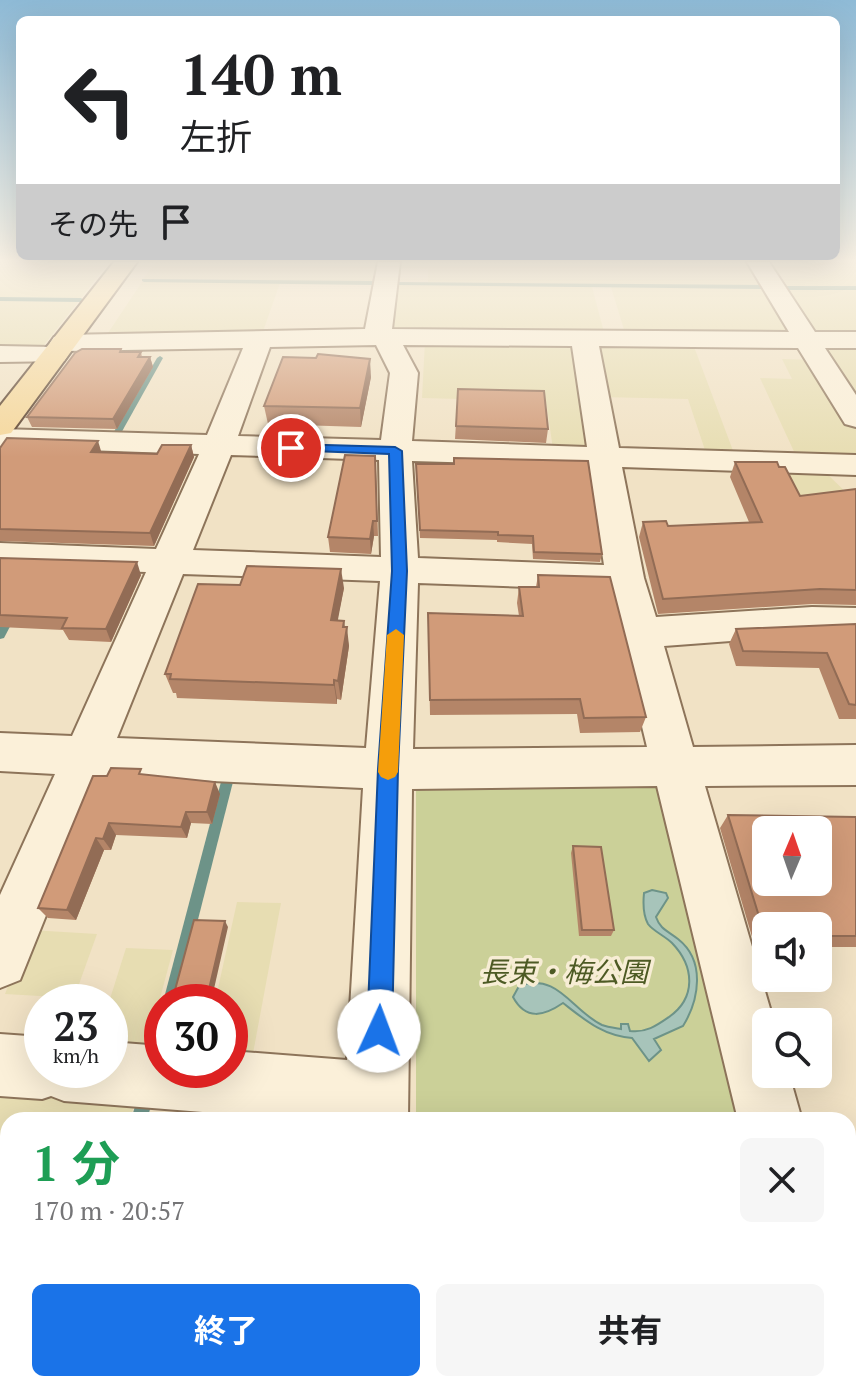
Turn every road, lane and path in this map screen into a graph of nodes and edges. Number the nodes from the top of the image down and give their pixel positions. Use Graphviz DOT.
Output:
graph roads {
  1 [pos="76,327"];
  2 [pos="379,327"];
  3 [pos="801,327"];
  4 [pos="584,339"];
  5 [pos="809,339"];
  6 [pos="856,340"];
  7 [pos="389,345"];
  8 [pos="256,347"];
  9 [pos="59,349"];
  10 [pos="0,354"];
  11 [pos="856,418"];
  12 [pos="0,426"];
  13 [pos="0,438"];
  14 [pos="219,445"];
  15 [pos="395,451"];
  16 [pos="603,457"];
  17 [pos="856,465"];
  18 [pos="0,555"];
  19 [pos="170,560"];
  20 [pos="400,571"];
  21 [pos="625,578"];
  22 [pos="856,622"];
  23 [pos="641,633"];
  24 [pos="0,752"];
  25 [pos="86,757"];
  26 [pos="856,765"];
  27 [pos="678,766"];
  28 [pos="388,769"];
  29 [pos="0,960"];
  30 [pos="0,1065"];
  31 [pos="24,1067"];
  32 [pos="128,1078"];
  33 [pos="377,1107"];
  34 [pos="768,1112"];
  1 -- 9 [label="main road"];
  2 -- 7 [label="street"];
  3 -- 5 [label="street"];
  4 -- 5 [label="street"];
  4 -- 7 [label="street"];
  4 -- 16 [label="street"];
  5 -- 6 [label="street"];
  5 -- 11 [label="street"];
  7 -- 8 [label="street"];
  7 -- 15 [label="street"];
  8 -- 9 [label="street"];
  8 -- 14 [label="street"];
  9 -- 10 [label="street"];
  9 -- 12 [label="main road"];
  13 -- 14 [label="street"];
  14 -- 15 [label="street"];
  14 -- 19 [label="street"];
  15 -- 16 [label="street"];
  15 -- 20 [label="street"];
  16 -- 17 [label="street"];
  16 -- 21 [label="street"];
  18 -- 19 [label="street"];
  19 -- 20 [label="street"];
  19 -- 25 [label="street"];
  20 -- 21 [label="street"];
  20 -- 28 [label="street"];
  21 -- 23 [label="street"];
  22 -- 23 [label="street"];
  23 -- 27 [label="street"];
  24 -- 25 [label="street"];
  25 -- 28 [label="street"];
  25 -- 29 [label="street"];
  26 -- 27 [label="street"];
  27 -- 28 [label="street"];
  27 -- 34 [label="street"];
  28 -- 33 [label="street"];
  30 -- 31 [label="street"];
  32 -- 33 [label="street"];
}
